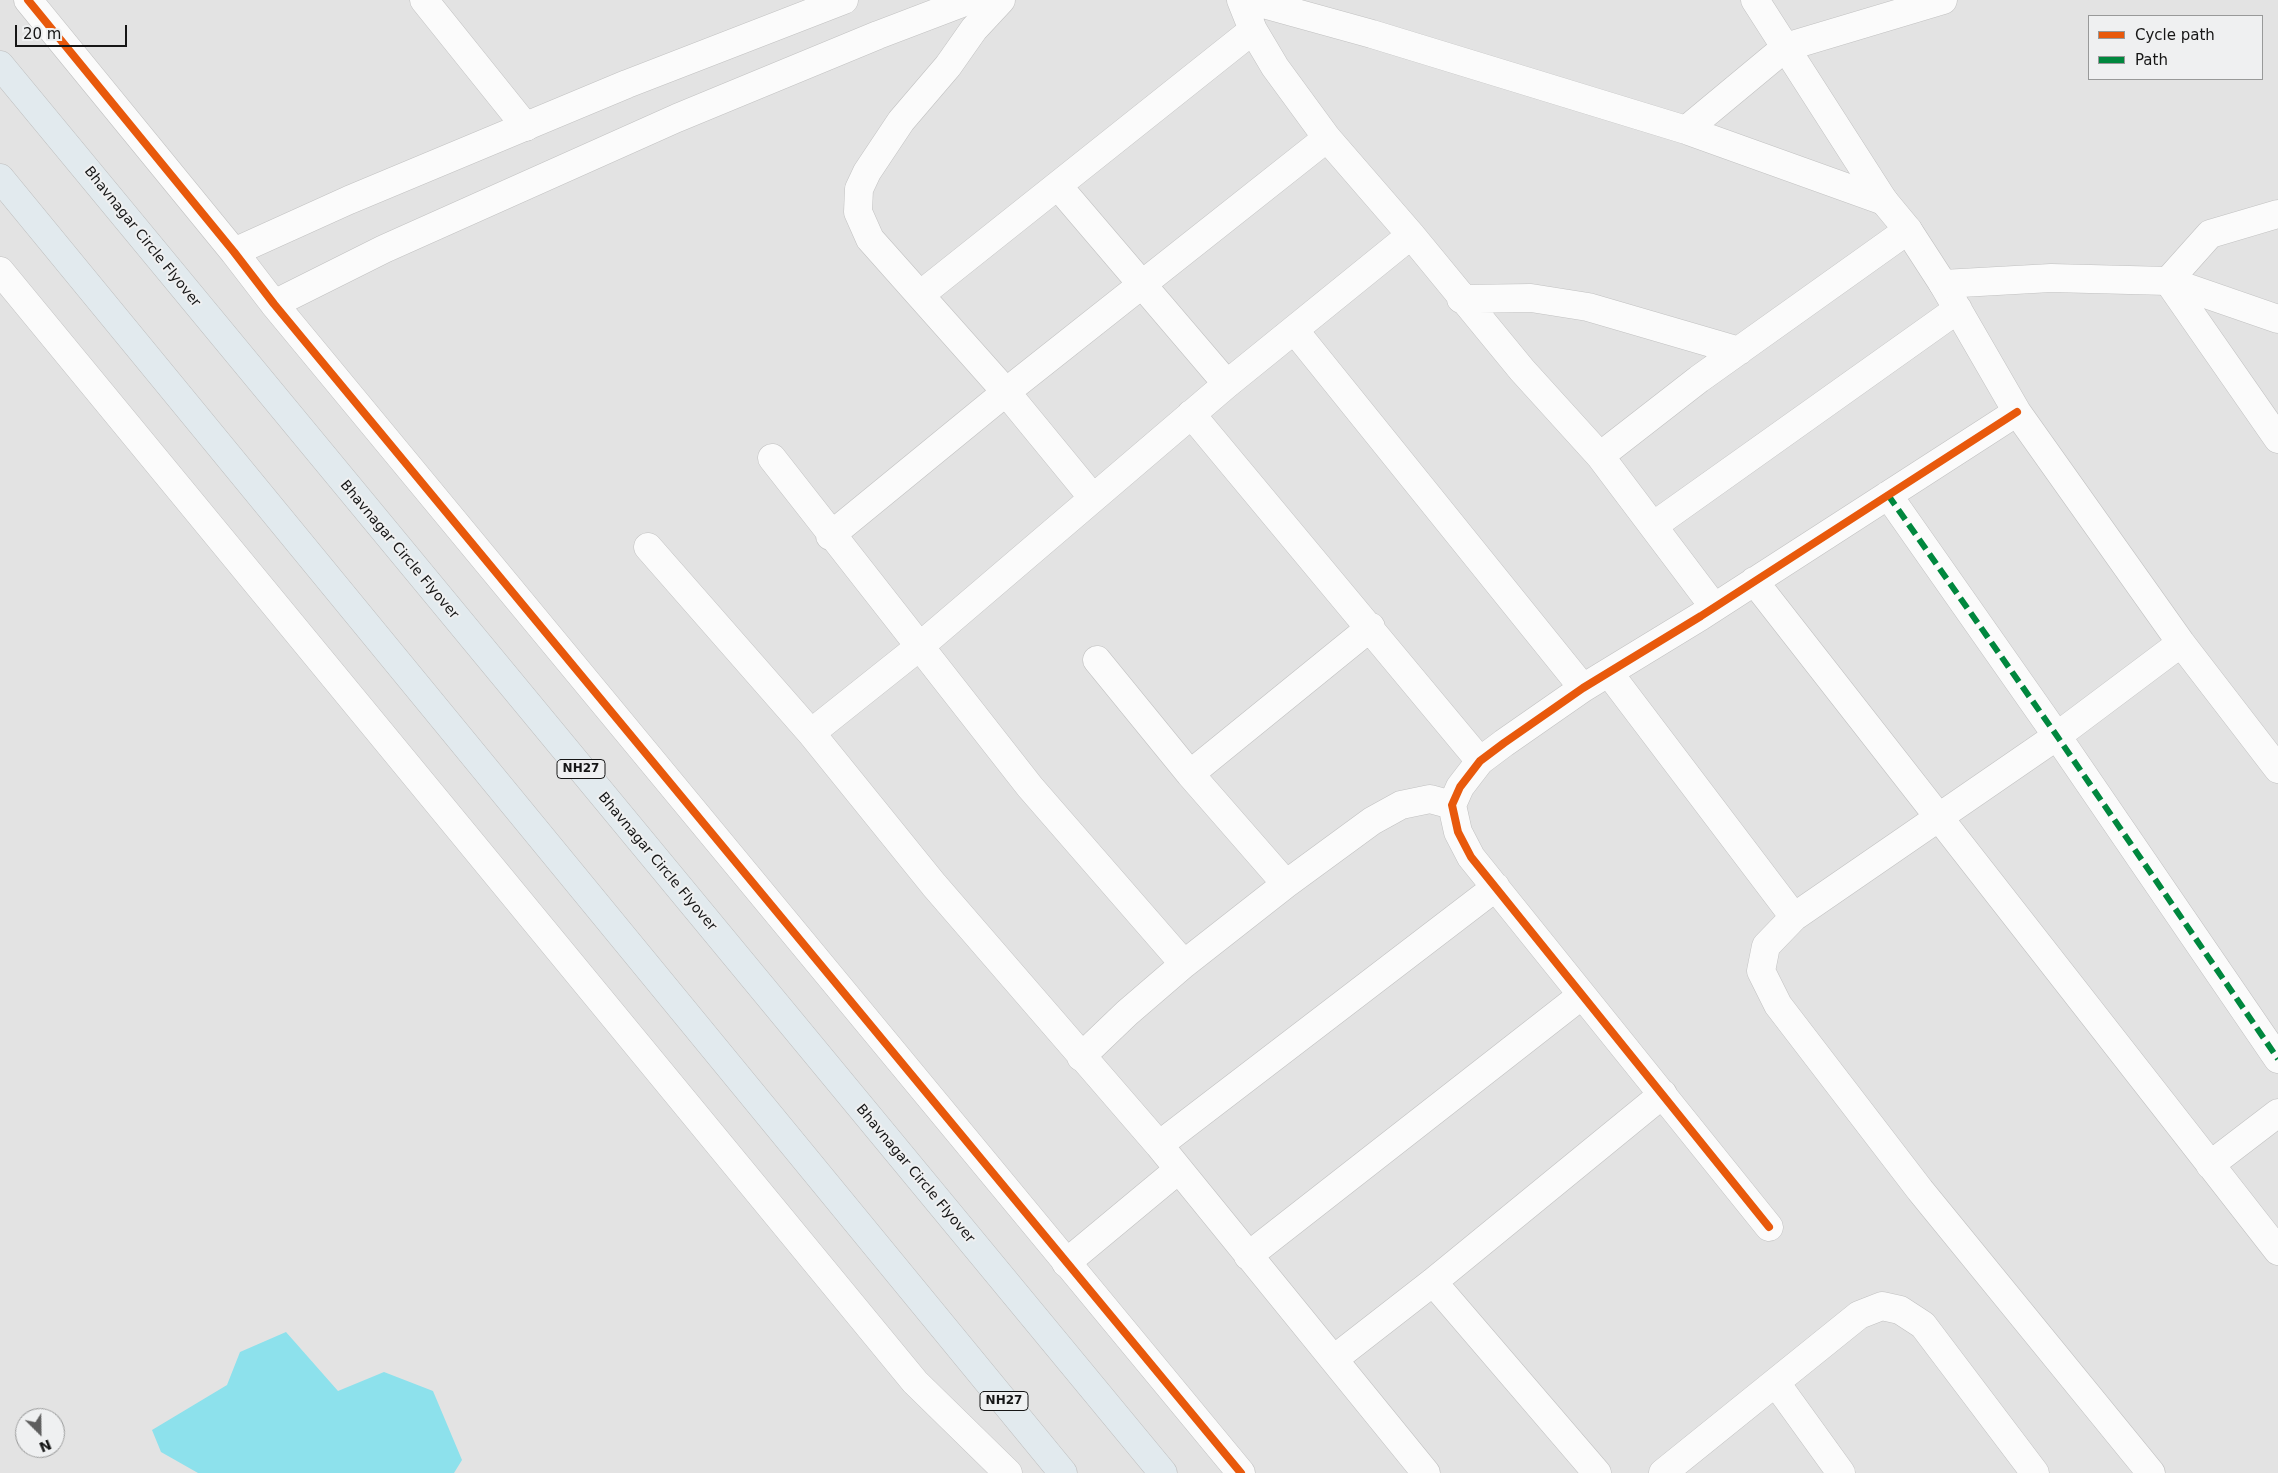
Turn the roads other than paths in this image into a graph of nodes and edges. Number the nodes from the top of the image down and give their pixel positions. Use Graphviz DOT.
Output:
graph roads {
  1 [pos="28,0"];
  2 [pos="424,0"];
  3 [pos="844,0"];
  4 [pos="970,0"];
  5 [pos="1001,0"];
  6 [pos="1241,0"];
  7 [pos="1248,0"];
  8 [pos="1754,0"];
  9 [pos="1944,0"];
  10 [pos="1253,30"];
  11 [pos="1786,47"];
  12 [pos="0,65"];
  13 [pos="526,127"];
  14 [pos="1686,130"];
  15 [pos="1327,138"];
  16 [pos="0,178"];
  17 [pos="1058,186"];
  18 [pos="1884,201"];
  19 [pos="2278,214"];
  20 [pos="1908,230"];
  21 [pos="1411,236"];
  22 [pos="234,252"];
  23 [pos="0,271"];
  24 [pos="2168,281"];
  25 [pos="1142,284"];
  26 [pos="1943,284"];
  27 [pos="920,296"];
  28 [pos="1461,299"];
  29 [pos="274,304"];
  30 [pos="1958,310"];
  31 [pos="2278,320"];
  32 [pos="1295,331"];
  33 [pos="1739,350"];
  34 [pos="1227,384"];
  35 [pos="1006,392"];
  36 [pos="2017,412"];
  37 [pos="1191,414"];
  38 [pos="2278,439"];
  39 [pos="1600,456"];
  40 [pos="772,458"];
  41 [pos="1888,495"];
  42 [pos="1093,498"];
  43 [pos="1653,526"];
  44 [pos="830,536"];
  45 [pos="648,547"];
  46 [pos="1754,581"];
  47 [pos="1714,607"];
  48 [pos="1371,627"];
  49 [pos="2181,643"];
  50 [pos="919,647"];
  51 [pos="1097,660"];
  52 [pos="1609,672"];
  53 [pos="1583,688"];
  54 [pos="811,733"];
  55 [pos="2057,736"];
  56 [pos="1480,761"];
  57 [pos="2278,769"];
  58 [pos="1190,774"];
  59 [pos="1452,805"];
  60 [pos="1938,820"];
  61 [pos="1286,884"];
  62 [pos="1496,887"];
  63 [pos="1794,917"];
  64 [pos="1184,964"];
  65 [pos="1582,995"];
  66 [pos="1081,1057"];
  67 [pos="2278,1059"];
  68 [pos="1663,1094"];
  69 [pos="2278,1113"];
  70 [pos="1159,1146"];
  71 [pos="2210,1165"];
  72 [pos="1178,1170"];
  73 [pos="1769,1227"];
  74 [pos="2278,1251"];
  75 [pos="1248,1256"];
  76 [pos="1066,1263"];
  77 [pos="1433,1282"];
  78 [pos="1334,1359"];
  79 [pos="1776,1382"];
  80 [pos="1008,1473"];
  81 [pos="1063,1473"];
  82 [pos="1163,1473"];
  83 [pos="1241,1473"];
  84 [pos="1426,1473"];
  85 [pos="1597,1473"];
  86 [pos="1663,1473"];
  87 [pos="1841,1473"];
  88 [pos="2035,1473"];
  89 [pos="2151,1473"];
  1 -- 22 [label="street"];
  2 -- 13 [label="street"];
  3 -- 13 [label="street"];
  4 -- 29 [label="street"];
  5 -- 27 [label="street"];
  6 -- 10 [label="street"];
  7 -- 14 [label="street"];
  8 -- 11 [label="street"];
  9 -- 11 [label="street"];
  10 -- 15 [label="street"];
  10 -- 17 [label="street"];
  11 -- 14 [label="street"];
  11 -- 18 [label="street"];
  12 -- 82 [label="highway, Bhavnagar Circle Flyover / NH27"];
  13 -- 22 [label="street"];
  14 -- 18 [label="street"];
  15 -- 21 [label="street"];
  15 -- 25 [label="street"];
  16 -- 81 [label="highway, NH27"];
  17 -- 25 [label="street"];
  17 -- 27 [label="street"];
  18 -- 20 [label="street"];
  19 -- 24 [label="street"];
  20 -- 26 [label="street"];
  20 -- 33 [label="street"];
  21 -- 28 [label="street"];
  21 -- 32 [label="street"];
  22 -- 29 [label="street"];
  23 -- 80 [label="street"];
  24 -- 26 [label="street"];
  24 -- 31 [label="street"];
  24 -- 38 [label="street"];
  25 -- 34 [label="street"];
  25 -- 35 [label="street"];
  26 -- 30 [label="street"];
  27 -- 35 [label="street"];
  28 -- 33 [label="street"];
  28 -- 39 [label="street"];
  29 -- 76 [label="street"];
  30 -- 36 [label="street"];
  30 -- 43 [label="street"];
  32 -- 34 [label="street"];
  32 -- 53 [label="street"];
  33 -- 39 [label="street"];
  34 -- 37 [label="street"];
  35 -- 42 [label="street"];
  35 -- 44 [label="street"];
  36 -- 41 [label="street"];
  36 -- 49 [label="street"];
  37 -- 42 [label="street"];
  37 -- 48 [label="street"];
  39 -- 43 [label="street"];
  40 -- 44 [label="street"];
  41 -- 46 [label="street"];
  41 -- 55 [label="street"];
  42 -- 50 [label="street"];
  43 -- 47 [label="street"];
  44 -- 50 [label="street"];
  45 -- 54 [label="street"];
  46 -- 47 [label="street"];
  46 -- 60 [label="street"];
  47 -- 52 [label="street"];
  48 -- 56 [label="street"];
  48 -- 58 [label="street"];
  49 -- 55 [label="street"];
  49 -- 57 [label="street"];
  50 -- 54 [label="street"];
  50 -- 64 [label="street"];
  51 -- 58 [label="street"];
  52 -- 53 [label="street"];
  52 -- 63 [label="street"];
  53 -- 56 [label="street"];
  54 -- 66 [label="street"];
  55 -- 60 [label="street"];
  55 -- 67 [label="street"];
  56 -- 59 [label="street"];
  58 -- 61 [label="street"];
  59 -- 61 [label="street"];
  59 -- 62 [label="street"];
  60 -- 63 [label="street"];
  60 -- 71 [label="street"];
  61 -- 64 [label="street"];
  62 -- 65 [label="street"];
  62 -- 70 [label="street"];
  63 -- 89 [label="street"];
  64 -- 66 [label="street"];
  65 -- 68 [label="street"];
  65 -- 75 [label="street"];
  66 -- 70 [label="street"];
  68 -- 73 [label="street"];
  68 -- 77 [label="street"];
  69 -- 71 [label="street"];
  70 -- 72 [label="street"];
  71 -- 74 [label="street"];
  72 -- 75 [label="street"];
  72 -- 76 [label="street"];
  75 -- 78 [label="street"];
  76 -- 83 [label="street"];
  77 -- 78 [label="street"];
  77 -- 85 [label="street"];
  78 -- 84 [label="street"];
  79 -- 86 [label="street"];
  79 -- 87 [label="street"];
  79 -- 88 [label="street"];
}
